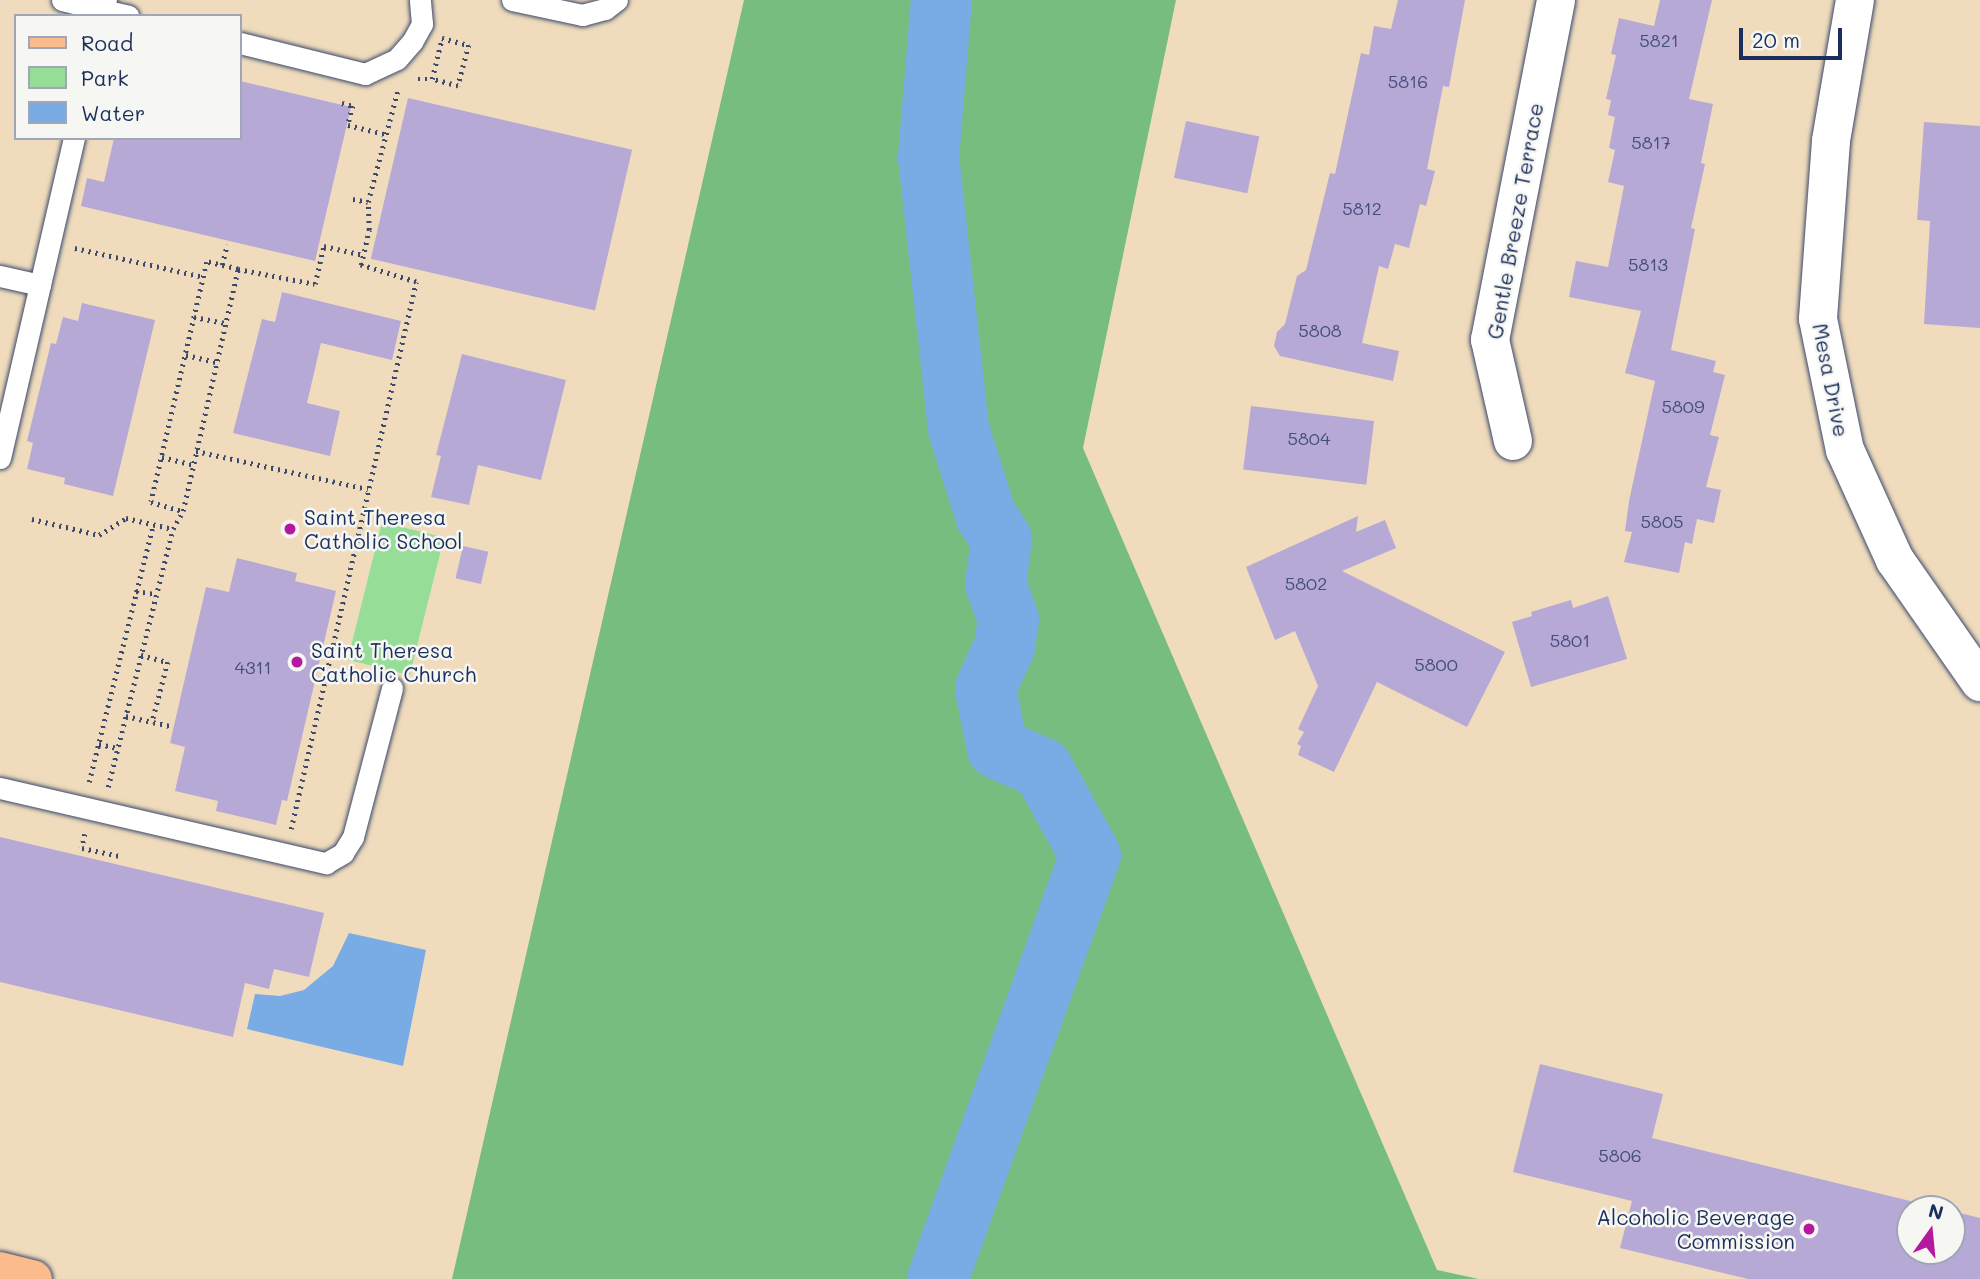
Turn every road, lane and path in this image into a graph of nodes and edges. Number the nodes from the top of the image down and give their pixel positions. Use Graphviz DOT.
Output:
graph roads {
  1 [pos="62,0"];
  2 [pos="420,0"];
  3 [pos="512,0"];
  4 [pos="617,0"];
  5 [pos="1556,0"];
  6 [pos="1855,0"];
  7 [pos="104,9"];
  8 [pos="121,14"];
  9 [pos="242,43"];
  10 [pos="412,79"];
  11 [pos="432,79"];
  12 [pos="405,85"];
  13 [pos="342,103"];
  14 [pos="385,134"];
  15 [pos="74,140"];
  16 [pos="353,199"];
  17 [pos="368,202"];
  18 [pos="50,242"];
  19 [pos="227,245"];
  20 [pos="363,255"];
  21 [pos="222,265"];
  22 [pos="239,269"];
  23 [pos="0,276"];
  24 [pos="204,277"];
  25 [pos="40,285"];
  26 [pos="194,317"];
  27 [pos="226,323"];
  28 [pos="186,355"];
  29 [pos="217,362"];
  30 [pos="1513,440"];
  31 [pos="196,451"];
  32 [pos="162,457"];
  33 [pos="0,458"];
  34 [pos="193,465"];
  35 [pos="369,489"];
  36 [pos="183,511"];
  37 [pos="32,519"];
  38 [pos="153,525"];
  39 [pos="173,529"];
  40 [pos="136,591"];
  41 [pos="156,594"];
  42 [pos="141,655"];
  43 [pos="1980,682"];
  44 [pos="392,688"];
  45 [pos="127,716"];
  46 [pos="152,723"];
  47 [pos="170,726"];
  48 [pos="99,744"];
  49 [pos="118,748"];
  50 [pos="0,788"];
  51 [pos="93,809"];
  52 [pos="285,854"];
  53 [pos="0,1271"];
  54 [pos="33,1279"];
  1 -- 7 [label="lane"];
  2 -- 9 [label="lane"];
  3 -- 4 [label="lane"];
  5 -- 30 [label="street, Gentle Breeze Terrace"];
  6 -- 43 [label="street, Mesa Drive"];
  7 -- 8 [label="lane"];
  10 -- 11 [label="path"];
  11 -- 11 [label="path"];
  12 -- 14 [label="path"];
  13 -- 14 [label="path"];
  14 -- 17 [label="path"];
  15 -- 18 [label="lane"];
  16 -- 17 [label="path"];
  17 -- 20 [label="path"];
  18 -- 24 [label="path"];
  18 -- 25 [label="lane"];
  19 -- 21 [label="path"];
  20 -- 22 [label="path"];
  20 -- 35 [label="path"];
  21 -- 22 [label="path"];
  21 -- 24 [label="path"];
  22 -- 27 [label="path"];
  23 -- 25 [label="lane"];
  24 -- 26 [label="path"];
  25 -- 33 [label="lane"];
  26 -- 27 [label="path"];
  26 -- 28 [label="path"];
  27 -- 29 [label="path"];
  28 -- 29 [label="path"];
  28 -- 32 [label="path"];
  29 -- 31 [label="path"];
  31 -- 34 [label="path"];
  31 -- 35 [label="path"];
  32 -- 34 [label="path"];
  32 -- 36 [label="path"];
  34 -- 36 [label="path"];
  35 -- 52 [label="path"];
  36 -- 39 [label="path"];
  37 -- 38 [label="path"];
  38 -- 39 [label="path"];
  38 -- 40 [label="path"];
  39 -- 41 [label="path"];
  40 -- 41 [label="path"];
  40 -- 48 [label="path"];
  41 -- 42 [label="path"];
  42 -- 45 [label="path"];
  42 -- 46 [label="path"];
  44 -- 52 [label="lane"];
  45 -- 46 [label="path"];
  45 -- 49 [label="path"];
  46 -- 47 [label="path"];
  48 -- 49 [label="path"];
  48 -- 51 [label="path"];
  49 -- 51 [label="path"];
  50 -- 51 [label="lane"];
  51 -- 52 [label="lane"];
  53 -- 54 [label="main road"];
}
